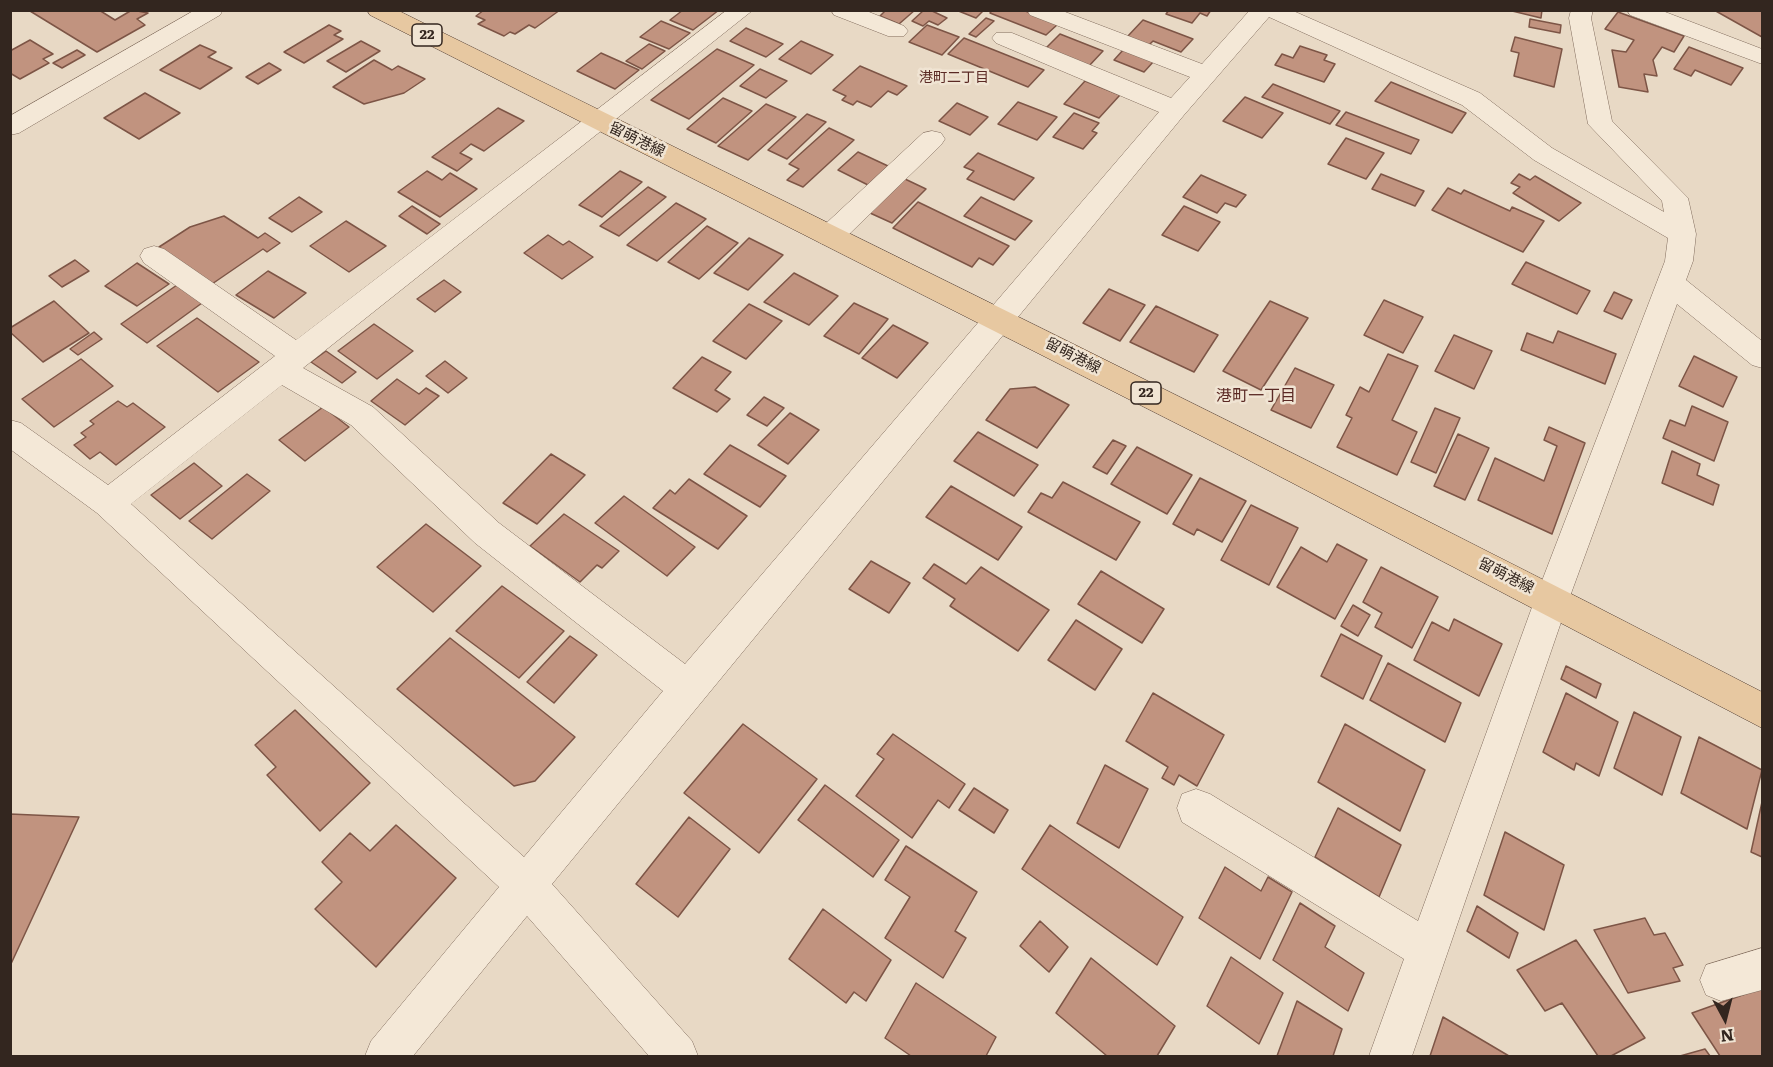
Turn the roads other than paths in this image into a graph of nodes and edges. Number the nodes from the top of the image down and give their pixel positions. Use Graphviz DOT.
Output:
graph roads {
  1 [pos="212,10"];
  2 [pos="378,10"];
  3 [pos="742,10"];
  4 [pos="842,10"];
  5 [pos="1038,10"];
  6 [pos="1263,10"];
  7 [pos="1271,10"];
  8 [pos="1582,10"];
  9 [pos="1638,10"];
  10 [pos="896,31"];
  11 [pos="1004,38"];
  12 [pos="1762,57"];
  13 [pos="1205,74"];
  14 [pos="1175,109"];
  15 [pos="598,120"];
  16 [pos="10,127"];
  17 [pos="932,139"];
  18 [pos="1682,234"];
  19 [pos="830,236"];
  20 [pos="154,256"];
  21 [pos="1670,284"];
  22 [pos="1000,319"];
  23 [pos="1762,357"];
  24 [pos="287,362"];
  25 [pos="10,432"];
  26 [pos="108,503"];
  27 [pos="1552,599"];
  28 [pos="688,688"];
  29 [pos="1762,711"];
  30 [pos="1196,808"];
  31 [pos="527,886"];
  32 [pos="1429,951"];
  33 [pos="1762,969"];
  34 [pos="1721,980"];
  35 [pos="386,1056"];
  36 [pos="676,1056"];
  37 [pos="1391,1056"];
  1 -- 16 [label="street"];
  2 -- 15 [label="main road, 留萌港線 / 22"];
  3 -- 15 [label="street"];
  4 -- 10 [label="street"];
  5 -- 13 [label="street"];
  6 -- 13 [label="street"];
  7 -- 18 [label="street"];
  8 -- 18 [label="street"];
  9 -- 12 [label="street"];
  11 -- 14 [label="street"];
  13 -- 14 [label="street"];
  14 -- 22 [label="street"];
  15 -- 19 [label="main road, 留萌港線 / 22"];
  15 -- 24 [label="street"];
  17 -- 19 [label="street"];
  18 -- 21 [label="street"];
  19 -- 22 [label="main road, 留萌港線 / 22"];
  20 -- 24 [label="street"];
  21 -- 23 [label="street"];
  21 -- 27 [label="street"];
  22 -- 27 [label="main road, 留萌港線 / 22"];
  22 -- 28 [label="street"];
  24 -- 26 [label="street"];
  24 -- 28 [label="street"];
  25 -- 26 [label="street"];
  26 -- 31 [label="street"];
  27 -- 29 [label="main road, 留萌港線 / 22"];
  27 -- 32 [label="street"];
  28 -- 31 [label="street"];
  30 -- 32 [label="street"];
  31 -- 35 [label="street"];
  31 -- 36 [label="street"];
  32 -- 37 [label="street"];
  33 -- 34 [label="street"];
}
